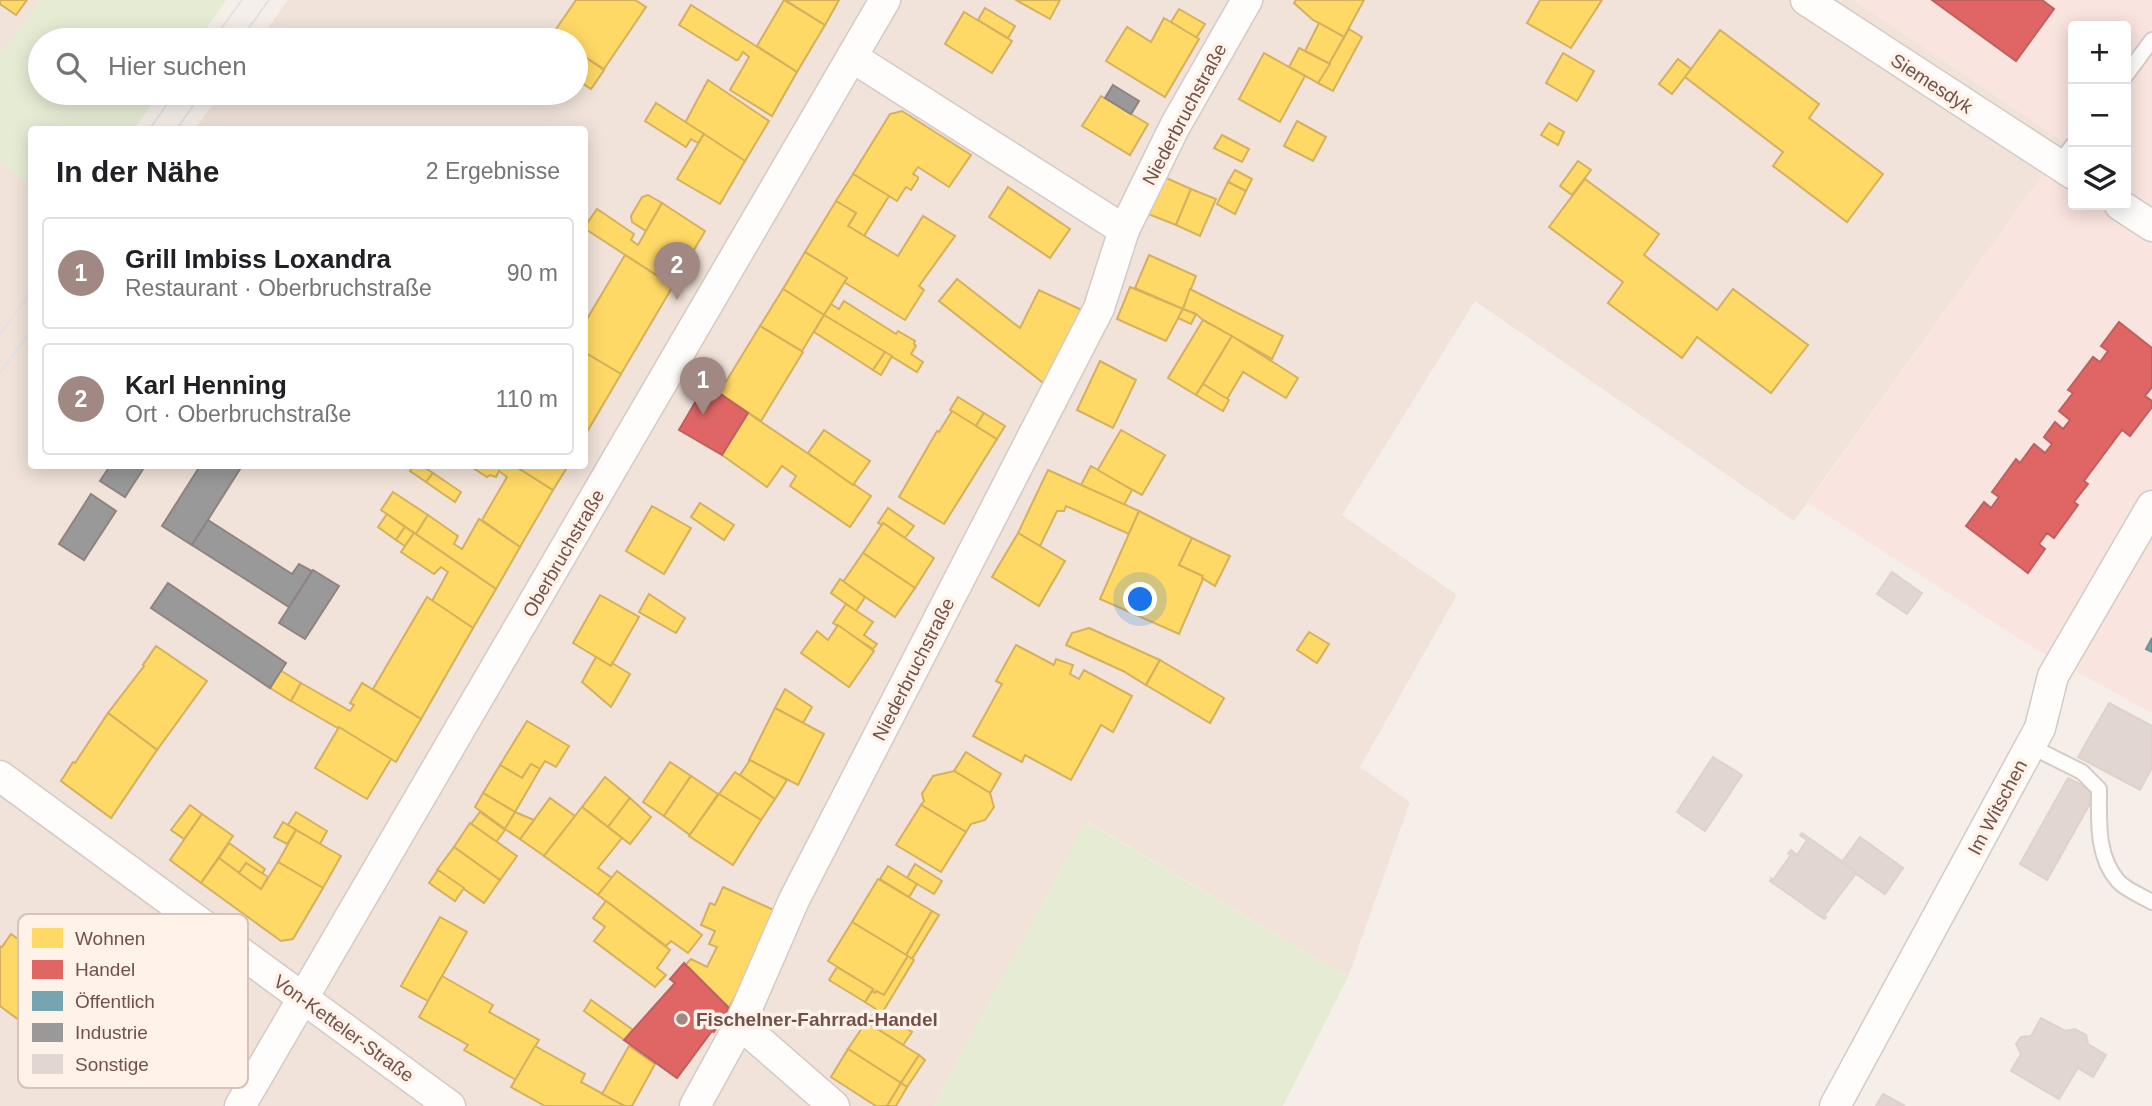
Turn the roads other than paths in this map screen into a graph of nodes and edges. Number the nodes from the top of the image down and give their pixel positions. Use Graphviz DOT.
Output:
graph roads {
  1 [pos="885,0"];
  2 [pos="1247,0"];
  3 [pos="1806,0"];
  4 [pos="2152,40"];
  5 [pos="852,57"];
  6 [pos="2131,68"];
  7 [pos="2068,161"];
  8 [pos="2128,210"];
  9 [pos="2152,226"];
  10 [pos="1124,230"];
  11 [pos="2152,506"];
  12 [pos="2030,746"];
  13 [pos="0,776"];
  14 [pos="2152,902"];
  15 [pos="188,914"];
  16 [pos="248,958"];
  17 [pos="303,998"];
  18 [pos="740,1024"];
  19 [pos="446,1105"];
  20 [pos="240,1106"];
  21 [pos="695,1106"];
  22 [pos="834,1106"];
  23 [pos="1835,1106"];
  1 -- 5 [label="street, Oberbruchstraße"];
  2 -- 10 [label="street, Niederbruchstraße"];
  3 -- 7 [label="street, Siemesdyk"];
  4 -- 6 [label="lane"];
  5 -- 10 [label="street"];
  5 -- 17 [label="street, Oberbruchstraße"];
  8 -- 9 [label="street"];
  10 -- 18 [label="street, Niederbruchstraße"];
  11 -- 12 [label="street, Im Witschen"];
  12 -- 14 [label="lane"];
  12 -- 23 [label="street, Im Witschen"];
  13 -- 15 [label="street, Von-Ketteler-Straße"];
  16 -- 17 [label="street, Von-Ketteler-Straße"];
  17 -- 19 [label="street, Von-Ketteler-Straße"];
  17 -- 20 [label="street, Oberbruchstraße"];
  18 -- 21 [label="street, Niederbruchstraße"];
  18 -- 22 [label="street"];
}
